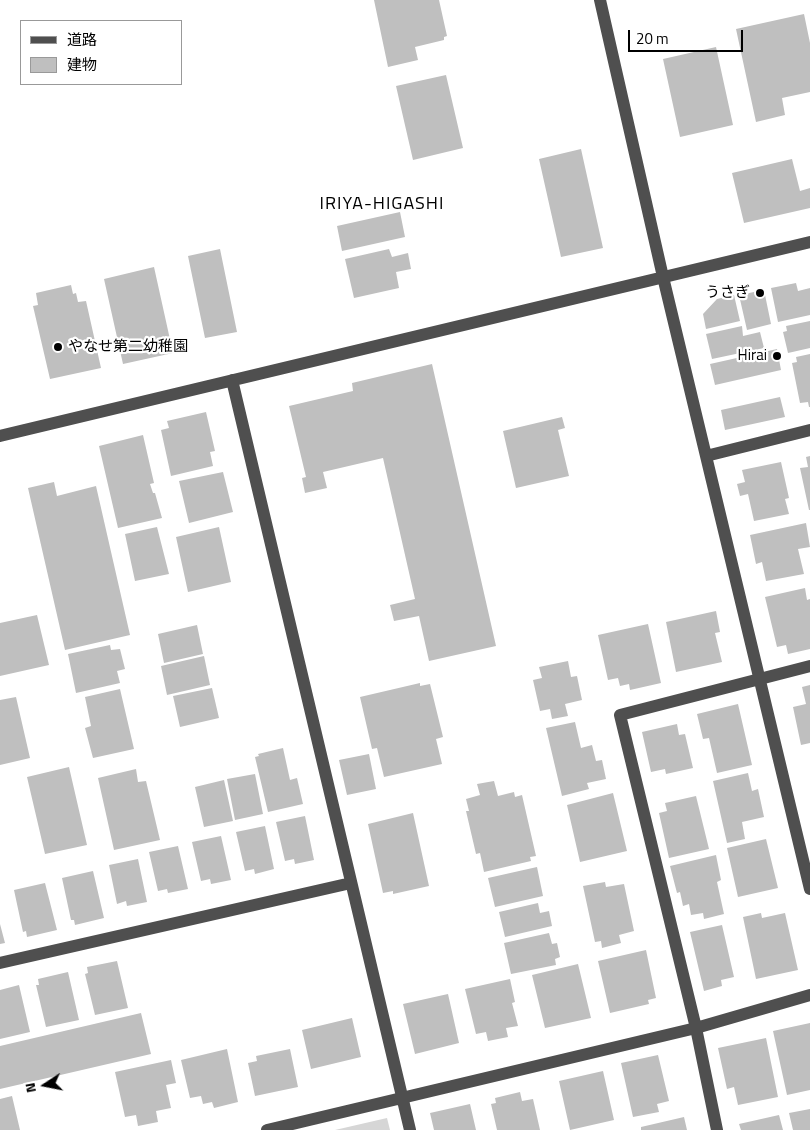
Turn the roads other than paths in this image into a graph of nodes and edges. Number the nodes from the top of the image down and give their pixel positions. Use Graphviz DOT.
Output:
graph roads {
  1 [pos="600,0"];
  2 [pos="810,242"];
  3 [pos="663,277"];
  4 [pos="232,380"];
  5 [pos="810,430"];
  6 [pos="0,436"];
  7 [pos="706,456"];
  8 [pos="810,666"];
  9 [pos="759,679"];
  10 [pos="351,883"];
  11 [pos="810,889"];
  12 [pos="0,963"];
  13 [pos="810,995"];
  14 [pos="696,1028"];
  15 [pos="402,1097"];
  16 [pos="267,1130"];
  17 [pos="410,1130"];
  18 [pos="717,1130"];
  1 -- 3 [label="street"];
  2 -- 3 [label="street"];
  3 -- 4 [label="street"];
  3 -- 7 [label="street"];
  4 -- 6 [label="street"];
  4 -- 10 [label="street"];
  5 -- 7 [label="street"];
  7 -- 9 [label="street"];
  8 -- 9 [label="street"];
  9 -- 11 [label="street"];
  9 -- 14 [label="street"];
  10 -- 12 [label="street"];
  10 -- 15 [label="street"];
  13 -- 14 [label="street"];
  14 -- 15 [label="street"];
  14 -- 18 [label="street"];
  15 -- 16 [label="street"];
  15 -- 17 [label="street"];
}
